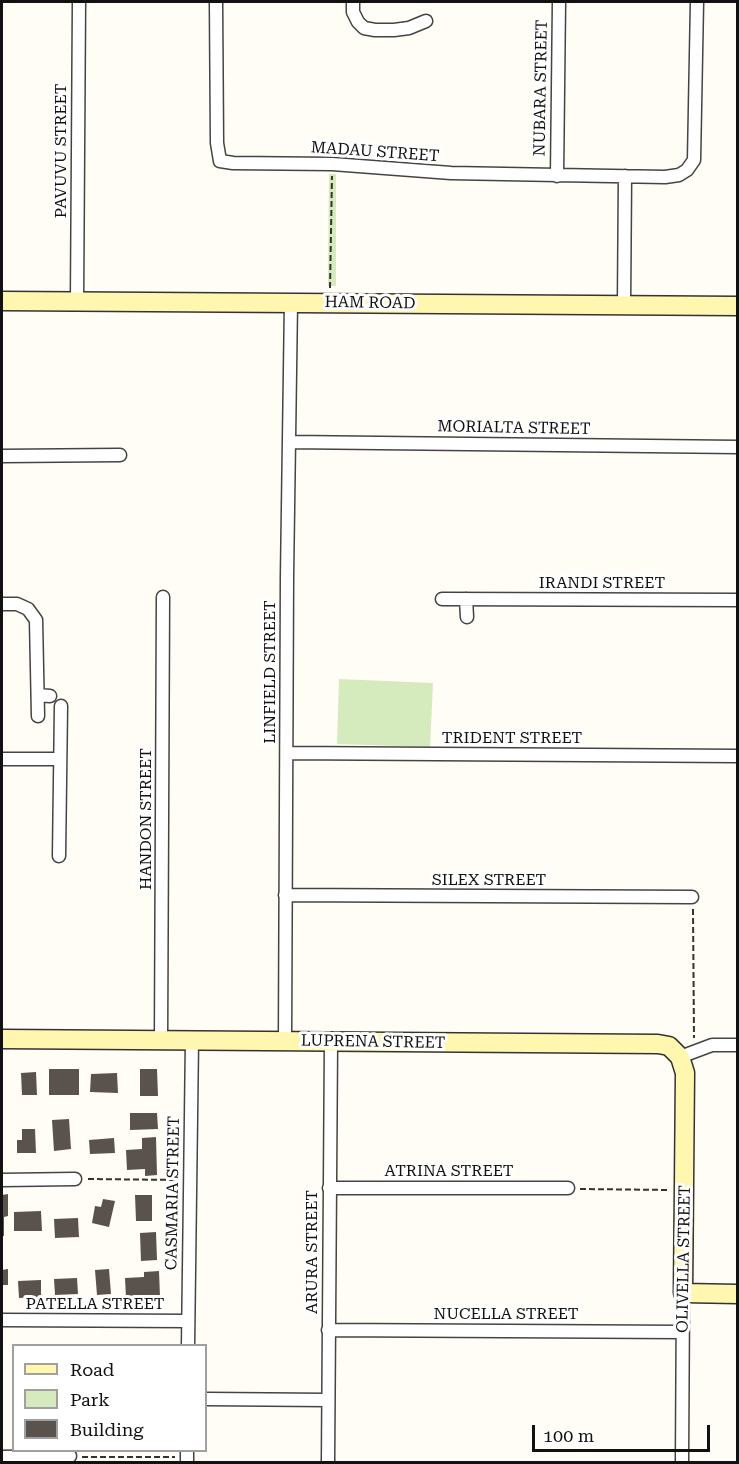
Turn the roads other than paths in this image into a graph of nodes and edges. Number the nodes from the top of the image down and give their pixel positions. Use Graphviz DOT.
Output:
graph roads {
  1 [pos="79,2"];
  2 [pos="216,2"];
  3 [pos="353,2"];
  4 [pos="559,2"];
  5 [pos="697,2"];
  6 [pos="426,21"];
  7 [pos="557,176"];
  8 [pos="625,176"];
  9 [pos="2,301"];
  10 [pos="77,301"];
  11 [pos="291,302"];
  12 [pos="624,305"];
  13 [pos="738,306"];
  14 [pos="290,442"];
  15 [pos="738,447"];
  16 [pos="120,455"];
  17 [pos="2,456"];
  18 [pos="163,597"];
  19 [pos="442,599"];
  20 [pos="466,599"];
  21 [pos="738,600"];
  22 [pos="2,604"];
  23 [pos="467,617"];
  24 [pos="61,706"];
  25 [pos="38,716"];
  26 [pos="287,753"];
  27 [pos="738,756"];
  28 [pos="2,759"];
  29 [pos="60,759"];
  30 [pos="59,856"];
  31 [pos="285,895"];
  32 [pos="693,897"];
  33 [pos="2,1039"];
  34 [pos="161,1040"];
  35 [pos="192,1040"];
  36 [pos="285,1041"];
  37 [pos="331,1042"];
  38 [pos="738,1045"];
  39 [pos="680,1057"];
  40 [pos="75,1179"];
  41 [pos="2,1180"];
  42 [pos="329,1188"];
  43 [pos="568,1188"];
  44 [pos="683,1293"];
  45 [pos="738,1294"];
  46 [pos="2,1320"];
  47 [pos="188,1320"];
  48 [pos="328,1330"];
  49 [pos="682,1332"];
  50 [pos="188,1344"];
  51 [pos="207,1399"];
  52 [pos="328,1400"];
  53 [pos="2,1456"];
  54 [pos="70,1456"];
  55 [pos="328,1462"];
  56 [pos="682,1462"];
  1 -- 10 [label="street, PAVUVU STREET"];
  2 -- 7 [label="street, MADAU STREET"];
  3 -- 6 [label="street"];
  4 -- 7 [label="street, NUBARA STREET"];
  5 -- 8 [label="street, MADAU STREET"];
  7 -- 8 [label="street, MADAU STREET"];
  8 -- 12 [label="street"];
  9 -- 10 [label="street, HAM ROAD"];
  10 -- 11 [label="street, HAM ROAD"];
  11 -- 12 [label="street, HAM ROAD"];
  11 -- 14 [label="street, LINFIELD STREET"];
  12 -- 13 [label="street, HAM ROAD"];
  14 -- 15 [label="street, MORIALTA STREET"];
  14 -- 26 [label="street, LINFIELD STREET"];
  16 -- 17 [label="street"];
  18 -- 34 [label="street, HANDON STREET"];
  19 -- 20 [label="street, IRANDI STREET"];
  20 -- 21 [label="street, IRANDI STREET"];
  20 -- 23 [label="street"];
  22 -- 25 [label="street"];
  24 -- 29 [label="street"];
  26 -- 27 [label="street, TRIDENT STREET"];
  26 -- 31 [label="street, LINFIELD STREET"];
  28 -- 29 [label="street"];
  29 -- 30 [label="street"];
  31 -- 32 [label="street, SILEX STREET"];
  31 -- 36 [label="street, LINFIELD STREET"];
  33 -- 34 [label="street, LUPRENA STREET"];
  34 -- 35 [label="street, LUPRENA STREET"];
  35 -- 36 [label="street, LUPRENA STREET"];
  35 -- 47 [label="street, CASMARIA STREET"];
  36 -- 37 [label="street, LUPRENA STREET"];
  37 -- 39 [label="street, LUPRENA STREET"];
  37 -- 42 [label="street, ARURA STREET"];
  38 -- 39 [label="street"];
  39 -- 44 [label="street, OLIVELLA STREET"];
  40 -- 41 [label="street"];
  42 -- 43 [label="street, ATRINA STREET"];
  42 -- 48 [label="street, ARURA STREET"];
  44 -- 45 [label="street"];
  44 -- 49 [label="street, OLIVELLA STREET"];
  46 -- 47 [label="street, PATELLA STREET"];
  47 -- 50 [label="street, CASMARIA STREET"];
  48 -- 49 [label="street, NUCELLA STREET"];
  48 -- 52 [label="street, ARURA STREET"];
  49 -- 56 [label="street, OLIVELLA STREET"];
  51 -- 52 [label="street"];
  52 -- 55 [label="street, ARURA STREET"];
  53 -- 54 [label="street"];
}
